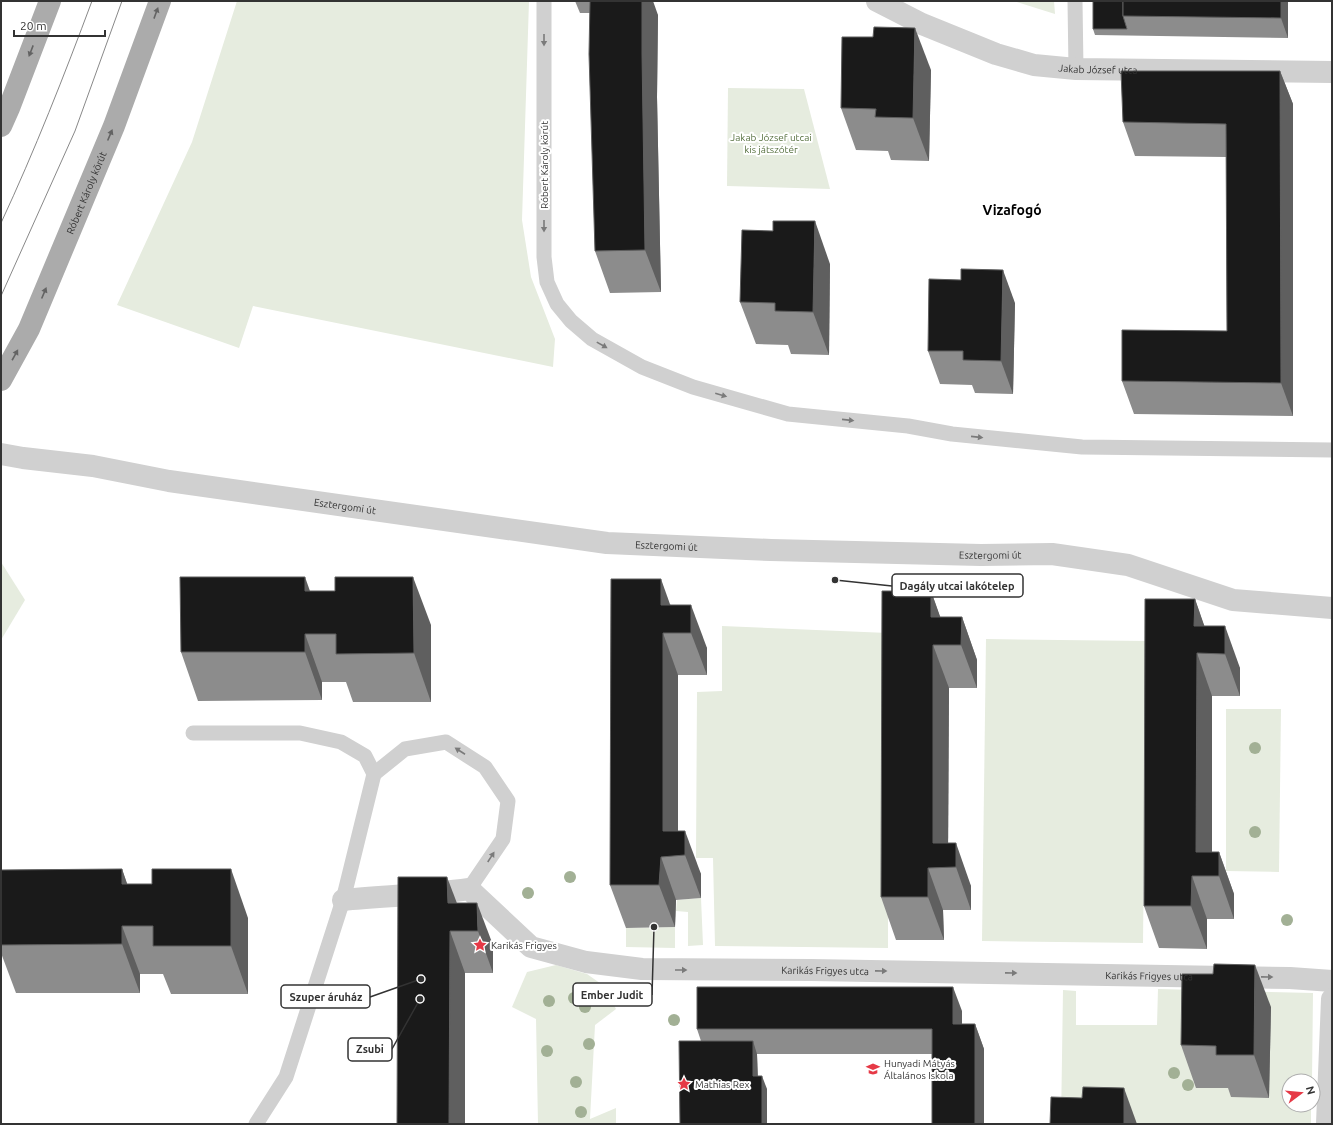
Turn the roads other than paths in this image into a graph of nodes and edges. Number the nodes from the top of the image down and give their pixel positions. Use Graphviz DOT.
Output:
graph roads {
  1 [pos="50,1"];
  2 [pos="160,1"];
  3 [pos="544,1"];
  4 [pos="877,1"];
  5 [pos="1075,1"];
  6 [pos="1076,69"];
  7 [pos="1332,72"];
  8 [pos="1,126"];
  9 [pos="1,380"];
  10 [pos="1332,450"];
  11 [pos="1,454"];
  12 [pos="1332,608"];
  13 [pos="193,733"];
  14 [pos="374,774"];
  15 [pos="469,889"];
  16 [pos="343,900"];
  17 [pos="1332,981"];
  18 [pos="1332,999"];
  19 [pos="256,1124"];
  20 [pos="1327,1124"];
  1 -- 8 [label="main road, one-way"];
  9 -- 2 [label="main road, Róbert Károly körút, one-way"];
  3 -- 10 [label="lane, Róbert Károly körút, one-way"];
  4 -- 6 [label="street, Jakab József utca"];
  5 -- 6 [label="lane"];
  6 -- 7 [label="street, Jakab József utca"];
  11 -- 12 [label="street, Esztergomi út"];
  13 -- 14 [label="lane"];
  15 -- 14 [label="lane, one-way"];
  14 -- 16 [label="lane"];
  15 -- 16 [label="street"];
  15 -- 17 [label="street, Karikás Frigyes utca, one-way"];
  16 -- 19 [label="lane"];
  18 -- 20 [label="street"];
}
